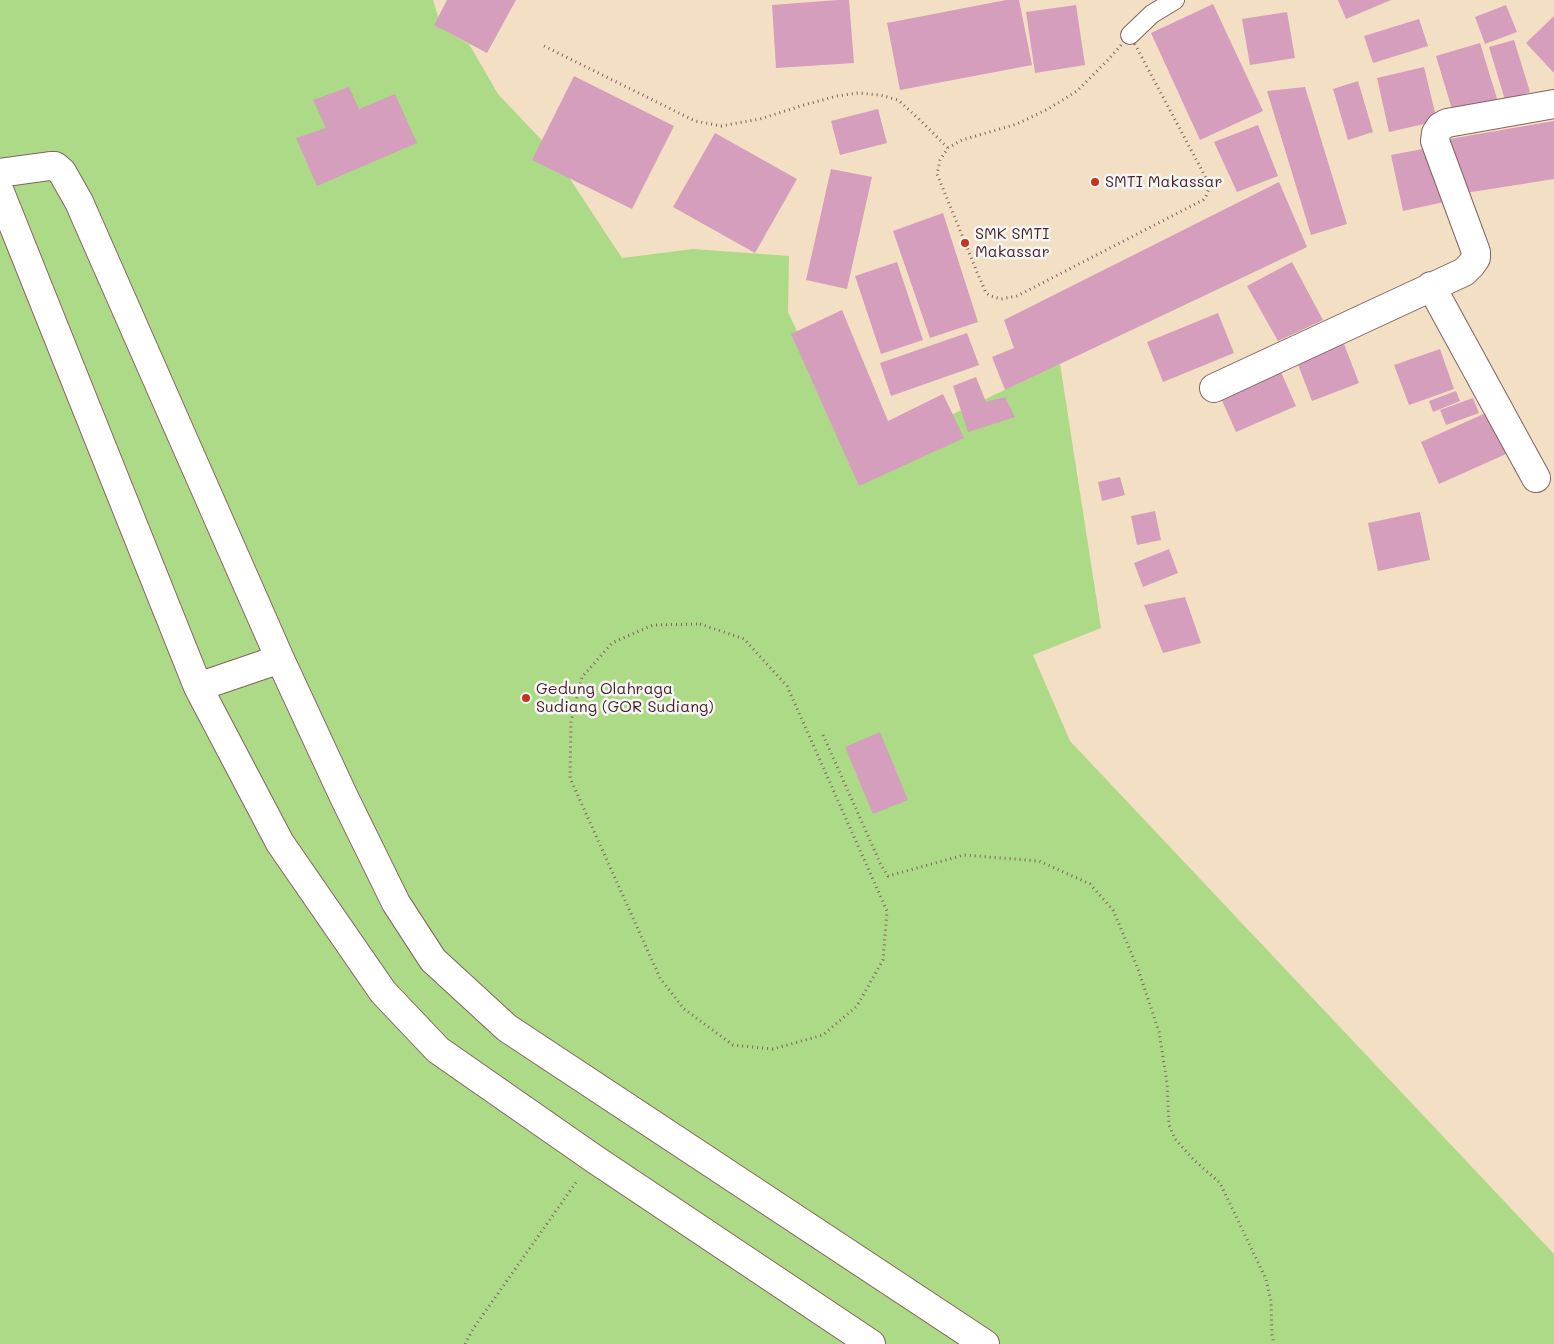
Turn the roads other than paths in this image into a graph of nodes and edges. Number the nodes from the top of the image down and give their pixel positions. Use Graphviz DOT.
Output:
graph roads {
  1 [pos="1175,0"];
  2 [pos="1130,35"];
  3 [pos="1554,104"];
  4 [pos="0,173"];
  5 [pos="0,192"];
  6 [pos="1432,286"];
  7 [pos="1214,388"];
  8 [pos="1536,478"];
  9 [pos="280,659"];
  10 [pos="198,686"];
  11 [pos="871,1344"];
  12 [pos="985,1344"];
  1 -- 2 [label="lane"];
  3 -- 6 [label="street"];
  4 -- 9 [label="street"];
  5 -- 10 [label="street"];
  6 -- 7 [label="street"];
  6 -- 8 [label="street"];
  9 -- 10 [label="street"];
  9 -- 12 [label="street"];
  10 -- 11 [label="street"];
}
